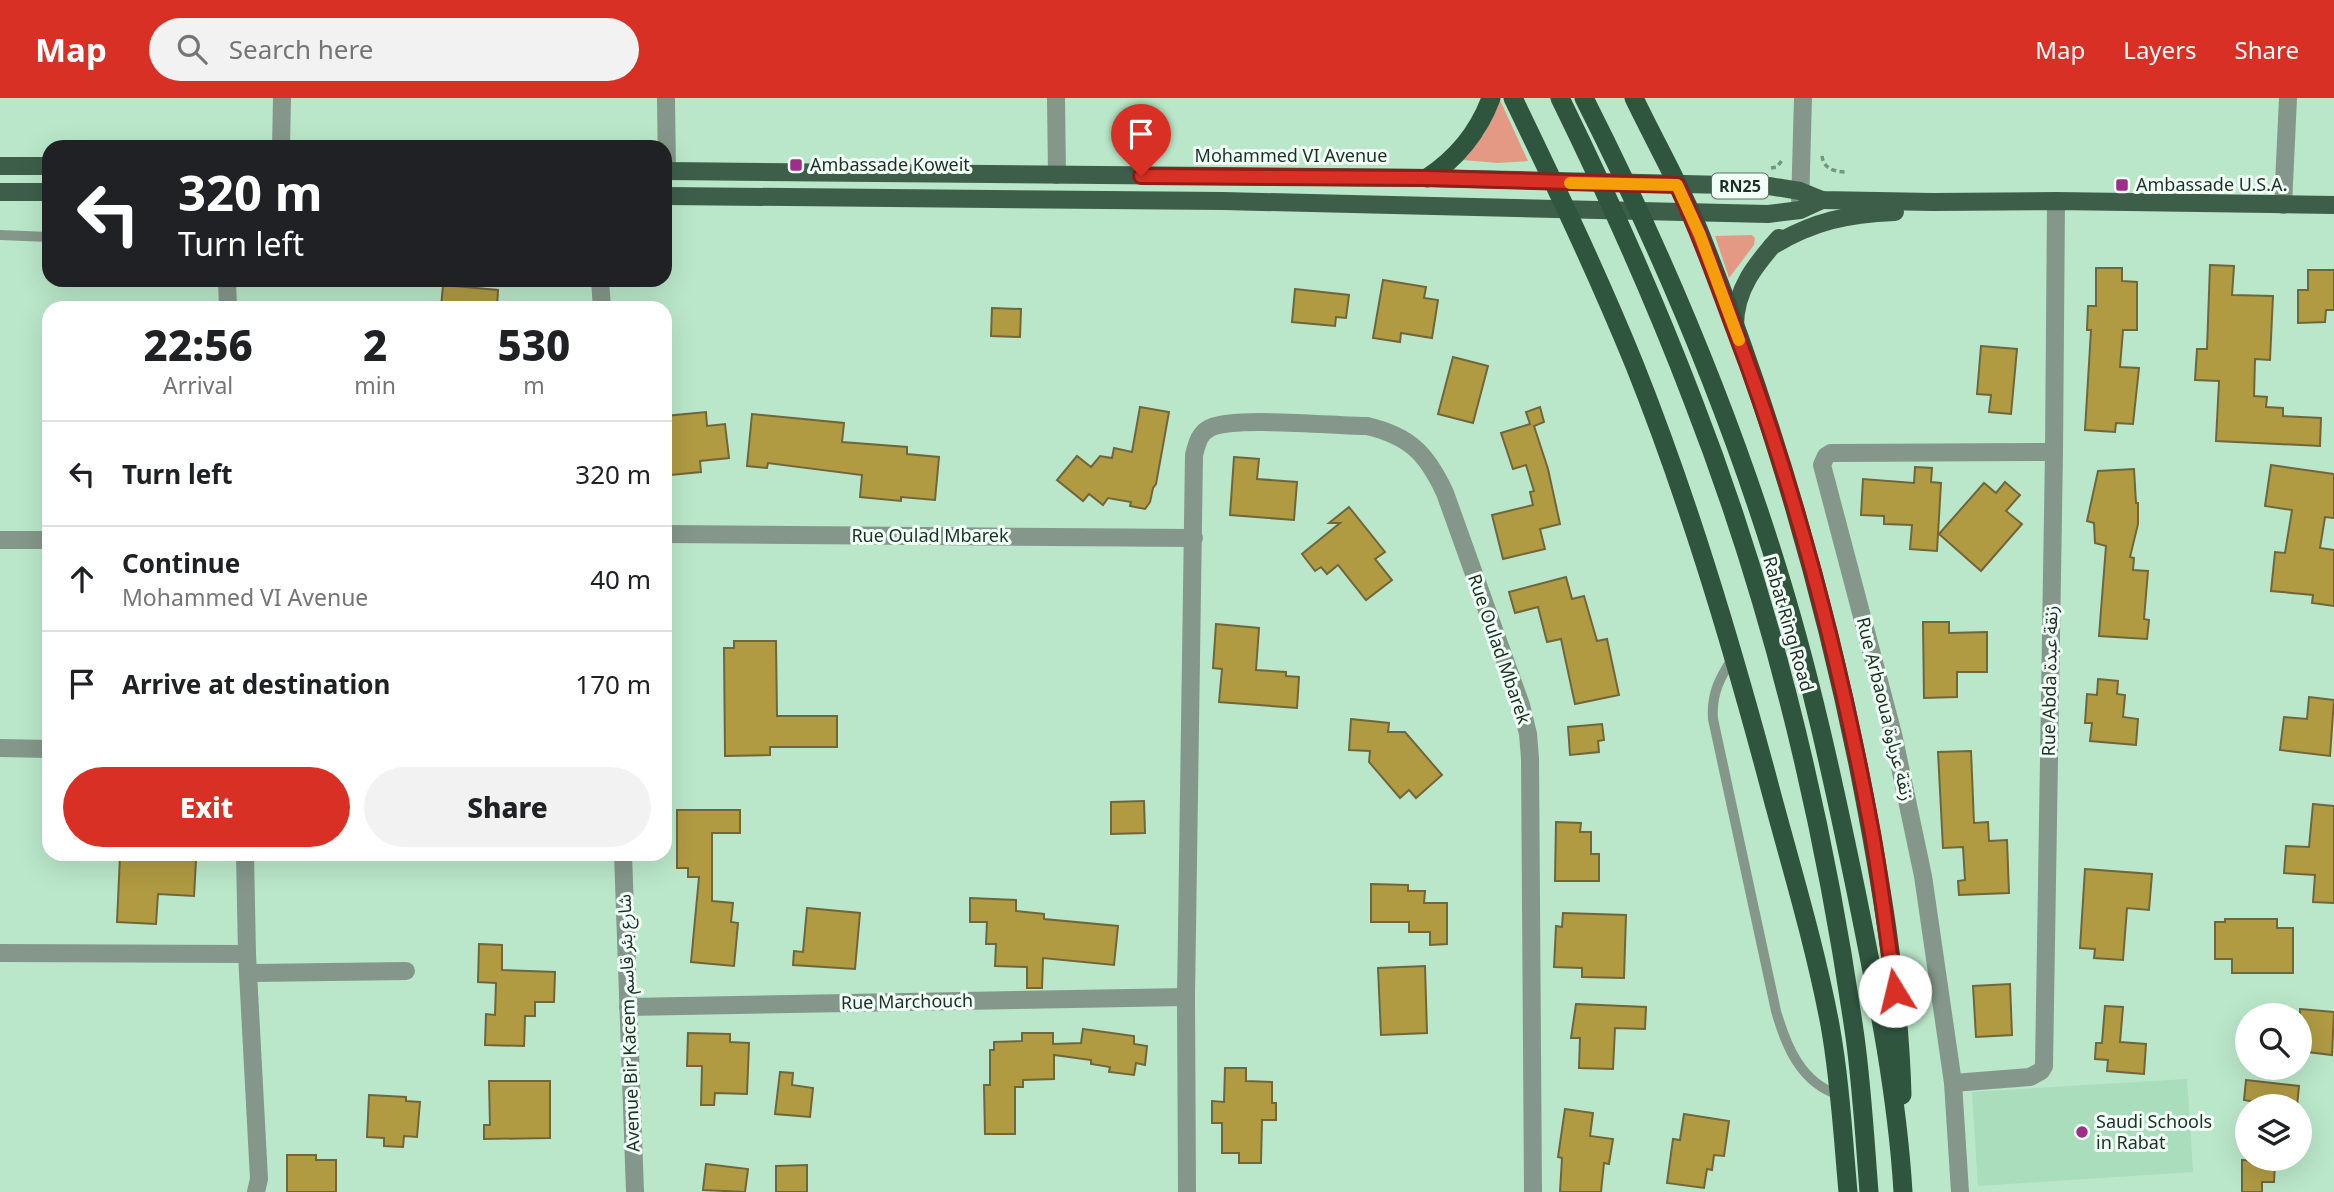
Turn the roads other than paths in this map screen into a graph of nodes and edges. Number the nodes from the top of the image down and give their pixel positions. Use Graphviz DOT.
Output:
graph roads {
  1 [pos="282,98"];
  2 [pos="666,98"];
  3 [pos="1056,98"];
  4 [pos="1491,98"];
  5 [pos="1513,98"];
  6 [pos="1560,98"];
  7 [pos="1584,98"];
  8 [pos="1633,98"];
  9 [pos="1803,98"];
  10 [pos="2288,98"];
  11 [pos="281,140"];
  12 [pos="666,140"];
  13 [pos="0,166"];
  14 [pos="42,166"];
  15 [pos="672,171"];
  16 [pos="1057,175"];
  17 [pos="1427,178"];
  18 [pos="1554,182"];
  19 [pos="1677,185"];
  20 [pos="1800,191"];
  21 [pos="0,192"];
  22 [pos="42,192"];
  23 [pos="672,196"];
  24 [pos="1822,200"];
  25 [pos="2056,201"];
  26 [pos="1933,202"];
  27 [pos="2283,205"];
  28 [pos="2334,205"];
  29 [pos="1566,210"];
  30 [pos="1800,210"];
  31 [pos="1690,213"];
  32 [pos="0,235"];
  33 [pos="42,237"];
  34 [pos="1772,246"];
  35 [pos="1735,330"];
  36 [pos="2054,452"];
  37 [pos="672,534"];
  38 [pos="1194,538"];
  39 [pos="0,540"];
  40 [pos="42,540"];
  41 [pos="1734,656"];
  42 [pos="0,748"];
  43 [pos="42,749"];
  44 [pos="245,861"];
  45 [pos="623,861"];
  46 [pos="0,953"];
  47 [pos="247,954"];
  48 [pos="406,971"];
  49 [pos="248,972"];
  50 [pos="1186,997"];
  51 [pos="628,1007"];
  52 [pos="1953,1083"];
  53 [pos="1839,1095"];
  54 [pos="1901,1162"];
  55 [pos="256,1192"];
  56 [pos="635,1192"];
  57 [pos="1187,1192"];
  58 [pos="1533,1192"];
  59 [pos="1848,1192"];
  60 [pos="1868,1192"];
  61 [pos="1903,1192"];
  62 [pos="1960,1192"];
  1 -- 11 [label="street"];
  2 -- 12 [label="street"];
  3 -- 16 [label="street"];
  4 -- 17 [label="highway"];
  5 -- 18 [label="highway"];
  6 -- 60 [label="highway, Rabat Ring Road"];
  7 -- 54 [label="highway, Rabat Ring Road"];
  8 -- 19 [label="highway"];
  9 -- 20 [label="street"];
  10 -- 27 [label="street"];
  13 -- 14 [label="main road"];
  15 -- 16 [label="main road, Mohammed VI Avenue / RN25"];
  16 -- 17 [label="main road, Mohammed VI Avenue / RN25"];
  17 -- 18 [label="main road, Mohammed VI Avenue / RN25"];
  18 -- 19 [label="main road, Mohammed VI Avenue / RN25"];
  18 -- 29 [label="highway"];
  19 -- 20 [label="main road, RN25"];
  19 -- 31 [label="highway"];
  20 -- 24 [label="main road, RN25"];
  20 -- 30 [label="street"];
  21 -- 22 [label="main road"];
  23 -- 29 [label="main road, RN25"];
  24 -- 26 [label="main road, RN25"];
  24 -- 30 [label="main road, RN25"];
  25 -- 26 [label="main road, RN25"];
  25 -- 27 [label="main road, RN25"];
  25 -- 36 [label="street, Rue Abda زنقة عبدة"];
  26 -- 34 [label="main road"];
  27 -- 28 [label="main road, RN25"];
  29 -- 31 [label="main road, RN25"];
  29 -- 41 [label="highway"];
  30 -- 31 [label="main road, RN25"];
  30 -- 34 [label="main road"];
  31 -- 35 [label="highway"];
  32 -- 33 [label="lane"];
  34 -- 35 [label="main road"];
  35 -- 54 [label="highway"];
  36 -- 52 [label="street, Rue Abda زنقة عبدة"];
  36 -- 52 [label="street, Rue Arbaoua زنقة عرباوة"];
  37 -- 38 [label="street, Rue Oulad Mbarek"];
  38 -- 50 [label="street, Rue Oulad Mbarek"];
  38 -- 58 [label="street, Rue Oulad Mbarek"];
  39 -- 40 [label="street"];
  41 -- 53 [label="highway"];
  41 -- 53 [label="lane"];
  42 -- 43 [label="street"];
  44 -- 47 [label="street"];
  45 -- 51 [label="street, Avenue Bir Kacem شارع بئر قاسم"];
  46 -- 47 [label="street"];
  47 -- 49 [label="street"];
  48 -- 49 [label="street"];
  49 -- 55 [label="street"];
  50 -- 51 [label="street, Rue Marchouch"];
  50 -- 57 [label="street, Rue Oulad Mbarek"];
  51 -- 56 [label="street, Avenue Bir Kacem شارع بئر قاسم"];
  52 -- 62 [label="street, Rue Arbaoua زنقة عرباوة"];
  53 -- 59 [label="highway"];
  54 -- 61 [label="highway, Rabat Ring Road"];
}
